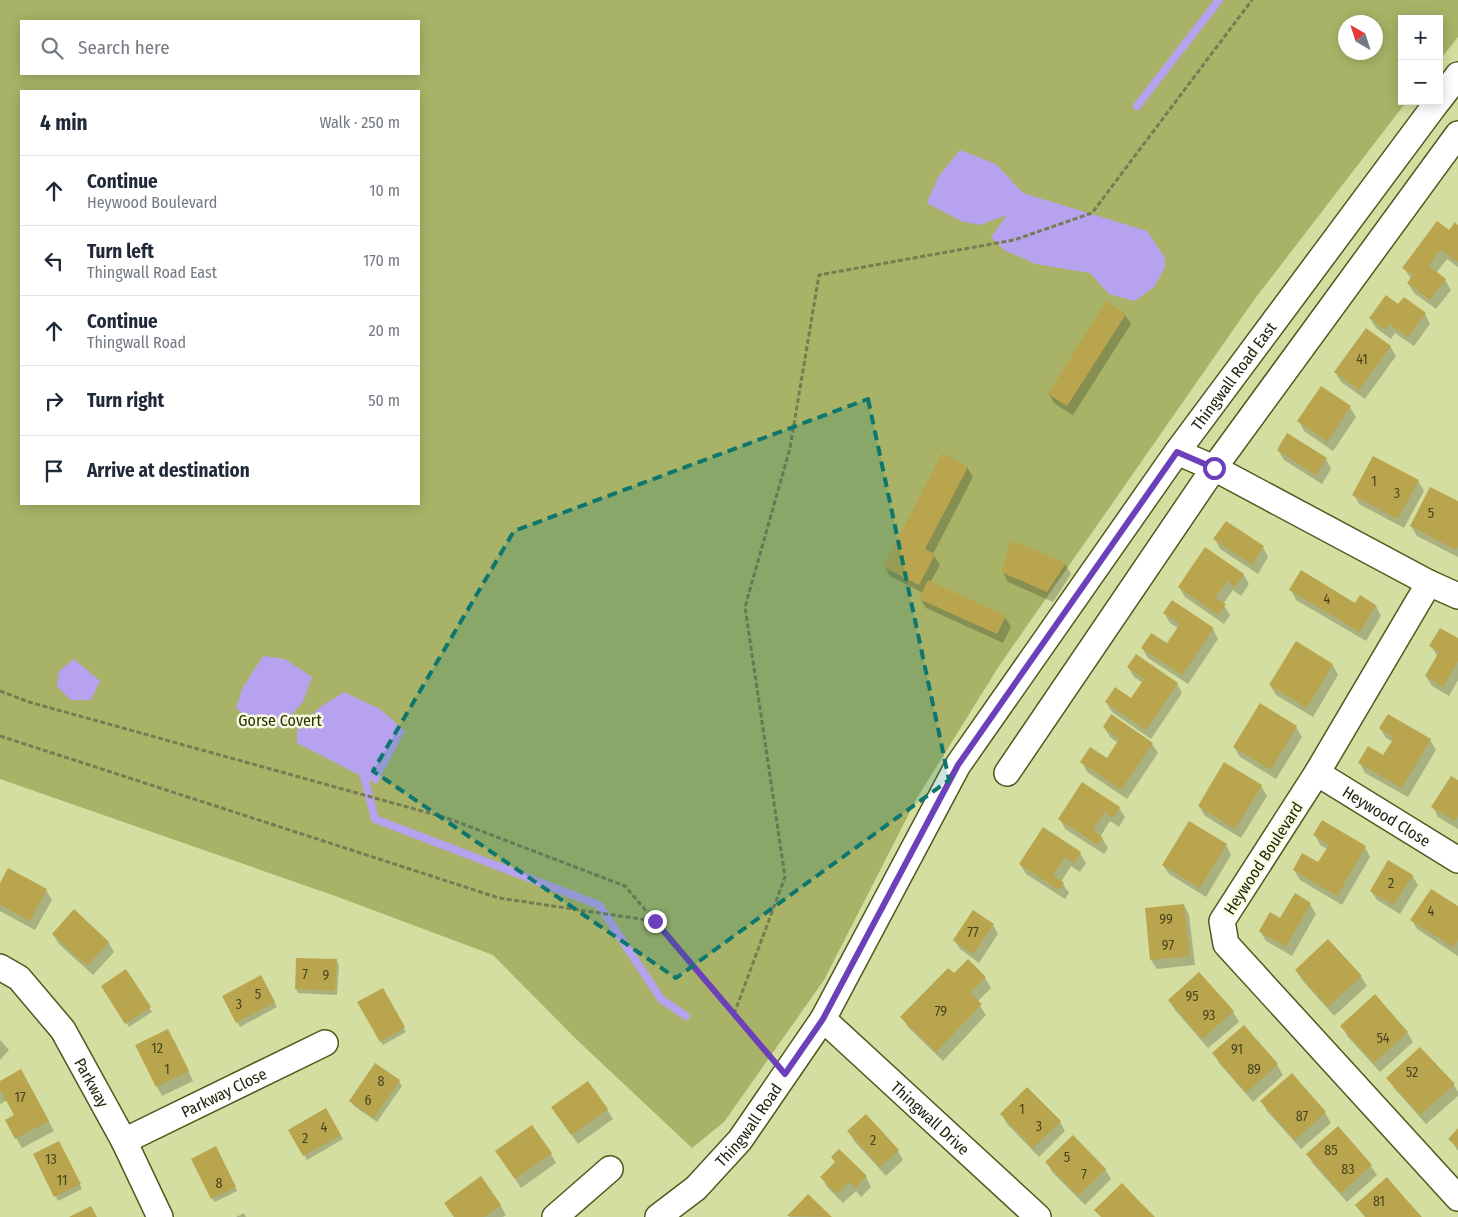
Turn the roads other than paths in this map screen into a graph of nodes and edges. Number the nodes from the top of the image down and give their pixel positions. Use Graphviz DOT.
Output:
graph roads {
  1 [pos="1458,75"];
  2 [pos="1443,96"];
  3 [pos="1436,105"];
  4 [pos="1458,134"];
  5 [pos="1177,452"];
  6 [pos="1214,468"];
  7 [pos="1429,583"];
  8 [pos="1458,596"];
  9 [pos="1007,773"];
  10 [pos="1317,773"];
  11 [pos="1458,860"];
  12 [pos="0,967"];
  13 [pos="823,1019"];
  14 [pos="325,1043"];
  15 [pos="124,1141"];
  16 [pos="610,1169"];
  17 [pos="1458,1198"];
  18 [pos="160,1217"];
  19 [pos="555,1217"];
  20 [pos="658,1217"];
  21 [pos="1038,1217"];
  1 -- 2 [label="street, Thingwall Road East"];
  3 -- 5 [label="street, Thingwall Road East"];
  4 -- 6 [label="street"];
  5 -- 6 [label="street"];
  5 -- 13 [label="street, Thingwall Road East"];
  6 -- 7 [label="street"];
  6 -- 9 [label="street"];
  7 -- 8 [label="street"];
  7 -- 10 [label="street, Heywood Boulevard"];
  10 -- 11 [label="street, Heywood Close"];
  10 -- 17 [label="street, Heywood Boulevard"];
  12 -- 15 [label="street, Parkway"];
  13 -- 20 [label="street, Thingwall Road"];
  13 -- 21 [label="street, Thingwall Drive"];
  14 -- 15 [label="street, Parkway Close"];
  15 -- 18 [label="street, Parkway"];
  16 -- 19 [label="street"];
}
